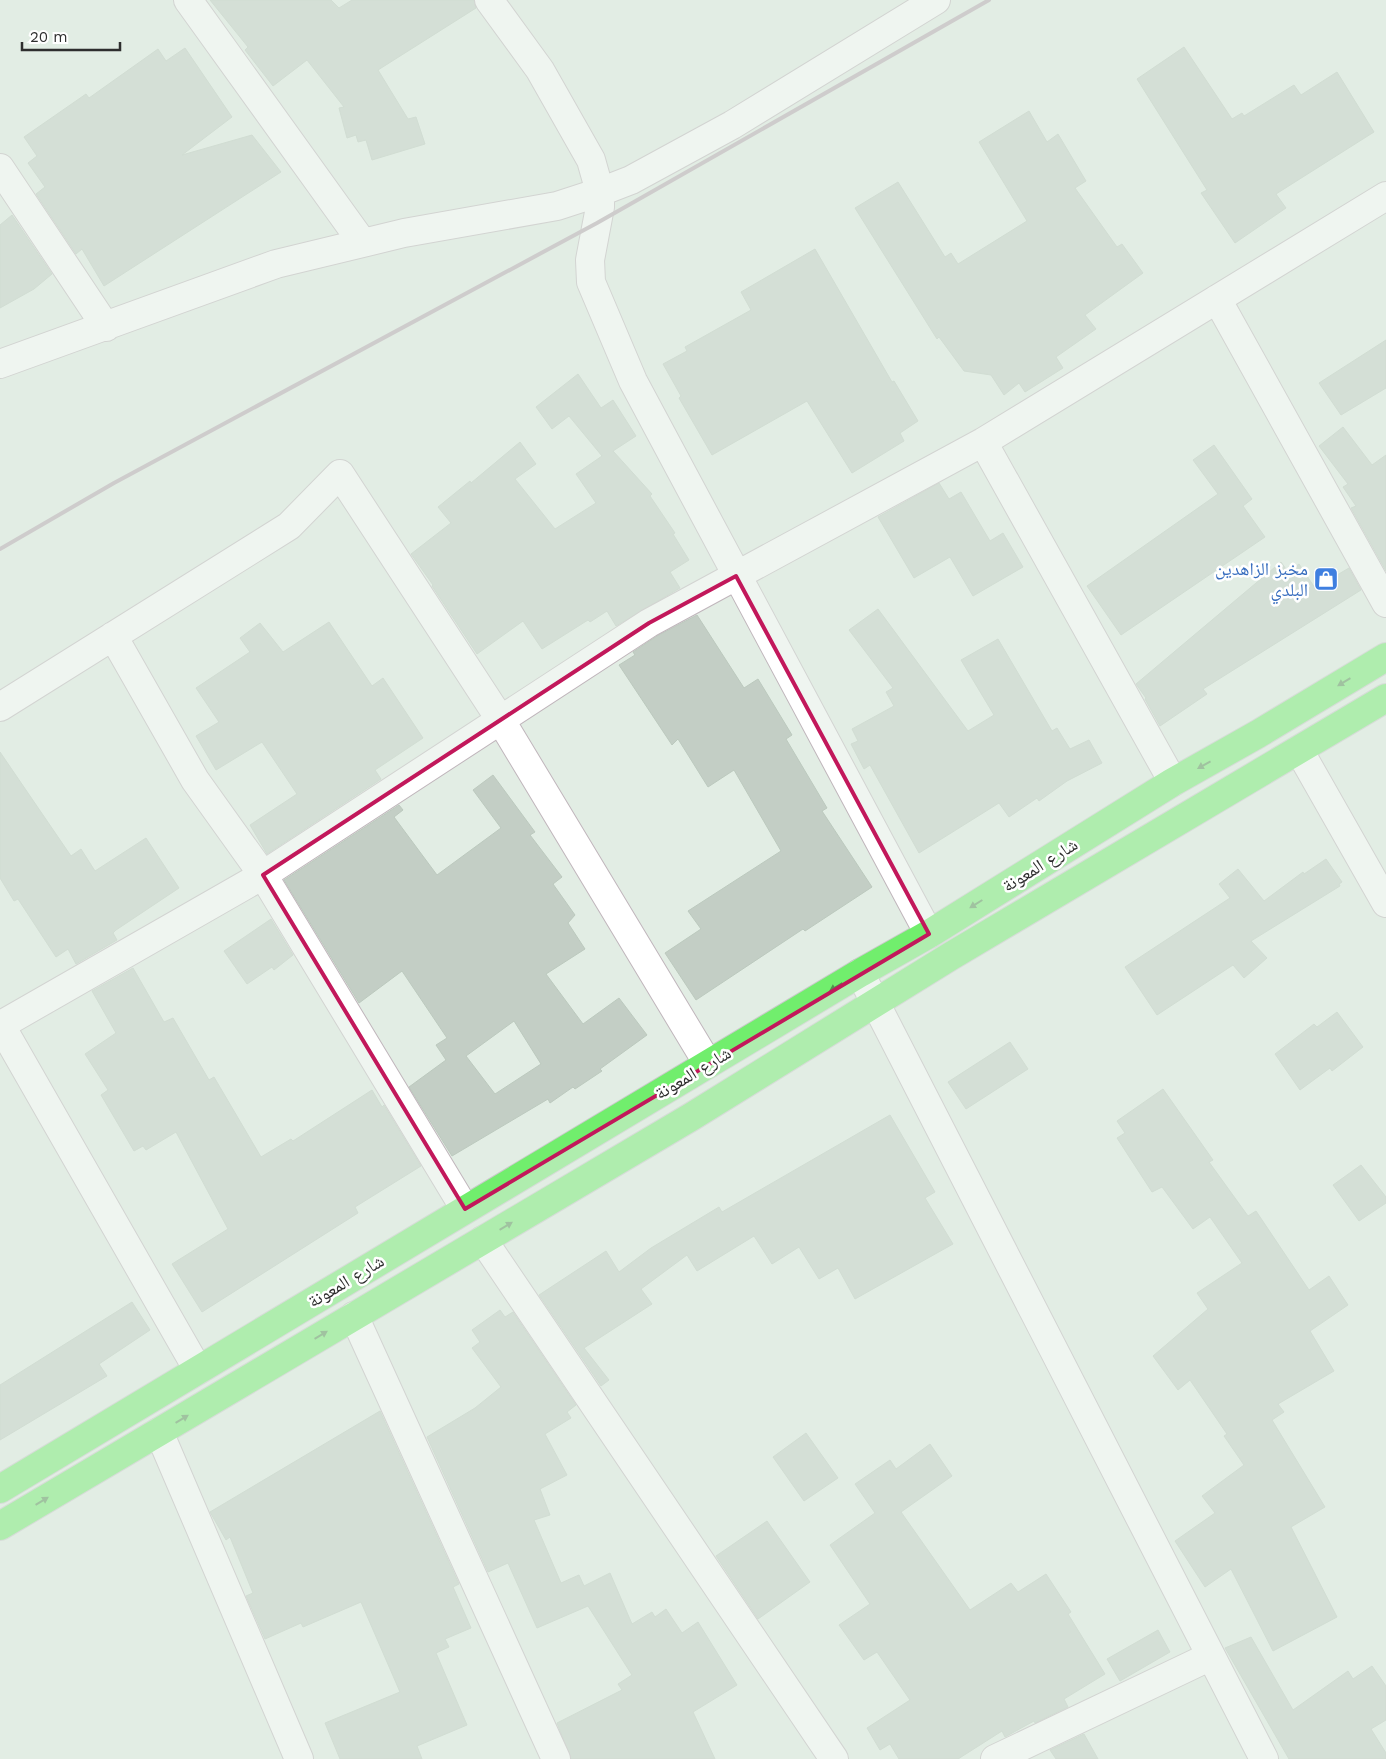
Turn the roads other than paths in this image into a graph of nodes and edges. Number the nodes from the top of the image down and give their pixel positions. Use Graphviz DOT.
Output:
graph roads {
  1 [pos="188,0"];
  2 [pos="489,0"];
  3 [pos="936,0"];
  4 [pos="0,168"];
  5 [pos="600,192"];
  6 [pos="1386,196"];
  7 [pos="362,242"];
  8 [pos="1217,299"];
  9 [pos="106,328"];
  10 [pos="0,364"];
  11 [pos="983,442"];
  12 [pos="736,576"];
  13 [pos="1386,604"];
  14 [pos="113,636"];
  15 [pos="1386,657"];
  16 [pos="1386,698"];
  17 [pos="0,707"];
  18 [pos="500,719"];
  19 [pos="1299,750"];
  20 [pos="1173,782"];
  21 [pos="263,875"];
  22 [pos="1386,903"];
  23 [pos="929,934"];
  24 [pos="860,973"];
  25 [pos="874,1003"];
  26 [pos="0,1024"];
  27 [pos="708,1064"];
  28 [pos="465,1209"];
  29 [pos="482,1240"];
  30 [pos="354,1316"];
  31 [pos="198,1370"];
  32 [pos="159,1432"];
  33 [pos="0,1489"];
  34 [pos="0,1526"];
  35 [pos="1211,1656"];
  36 [pos="299,1759"];
  37 [pos="556,1759"];
  38 [pos="834,1759"];
  39 [pos="995,1759"];
  40 [pos="1264,1759"];
  1 -- 7 [label="street"];
  2 -- 5 [label="street"];
  3 -- 5 [label="street"];
  4 -- 9 [label="street"];
  5 -- 7 [label="street"];
  5 -- 12 [label="street"];
  6 -- 8 [label="street"];
  7 -- 9 [label="street"];
  8 -- 11 [label="street"];
  8 -- 13 [label="street"];
  9 -- 10 [label="street"];
  11 -- 12 [label="street"];
  11 -- 20 [label="street"];
  12 -- 18 [label="street"];
  12 -- 23 [label="street"];
  14 -- 17 [label="street"];
  14 -- 18 [label="street"];
  14 -- 21 [label="street"];
  15 -- 20 [label="highway, شارع المعونة, one-way"];
  16 -- 19 [label="highway, شارع المعونة"];
  18 -- 21 [label="street"];
  18 -- 27 [label="street"];
  19 -- 22 [label="street"];
  19 -- 25 [label="highway, شارع المعونة"];
  20 -- 23 [label="highway, شارع المعونة, one-way"];
  21 -- 26 [label="street"];
  21 -- 28 [label="street"];
  23 -- 24 [label="highway, شارع المعونة"];
  24 -- 25 [label="street"];
  24 -- 27 [label="highway, شارع المعونة, one-way"];
  29 -- 25 [label="highway, شارع المعونة, one-way"];
  25 -- 35 [label="street"];
  26 -- 31 [label="street"];
  27 -- 28 [label="highway, شارع المعونة"];
  28 -- 31 [label="highway, شارع المعونة"];
  29 -- 30 [label="highway, شارع المعونة"];
  29 -- 38 [label="street"];
  32 -- 30 [label="highway, شارع المعونة, one-way"];
  30 -- 37 [label="street"];
  31 -- 33 [label="highway, شارع المعونة"];
  34 -- 32 [label="highway, شارع المعونة, one-way"];
  32 -- 36 [label="street"];
  35 -- 39 [label="street"];
  35 -- 40 [label="street"];
}
